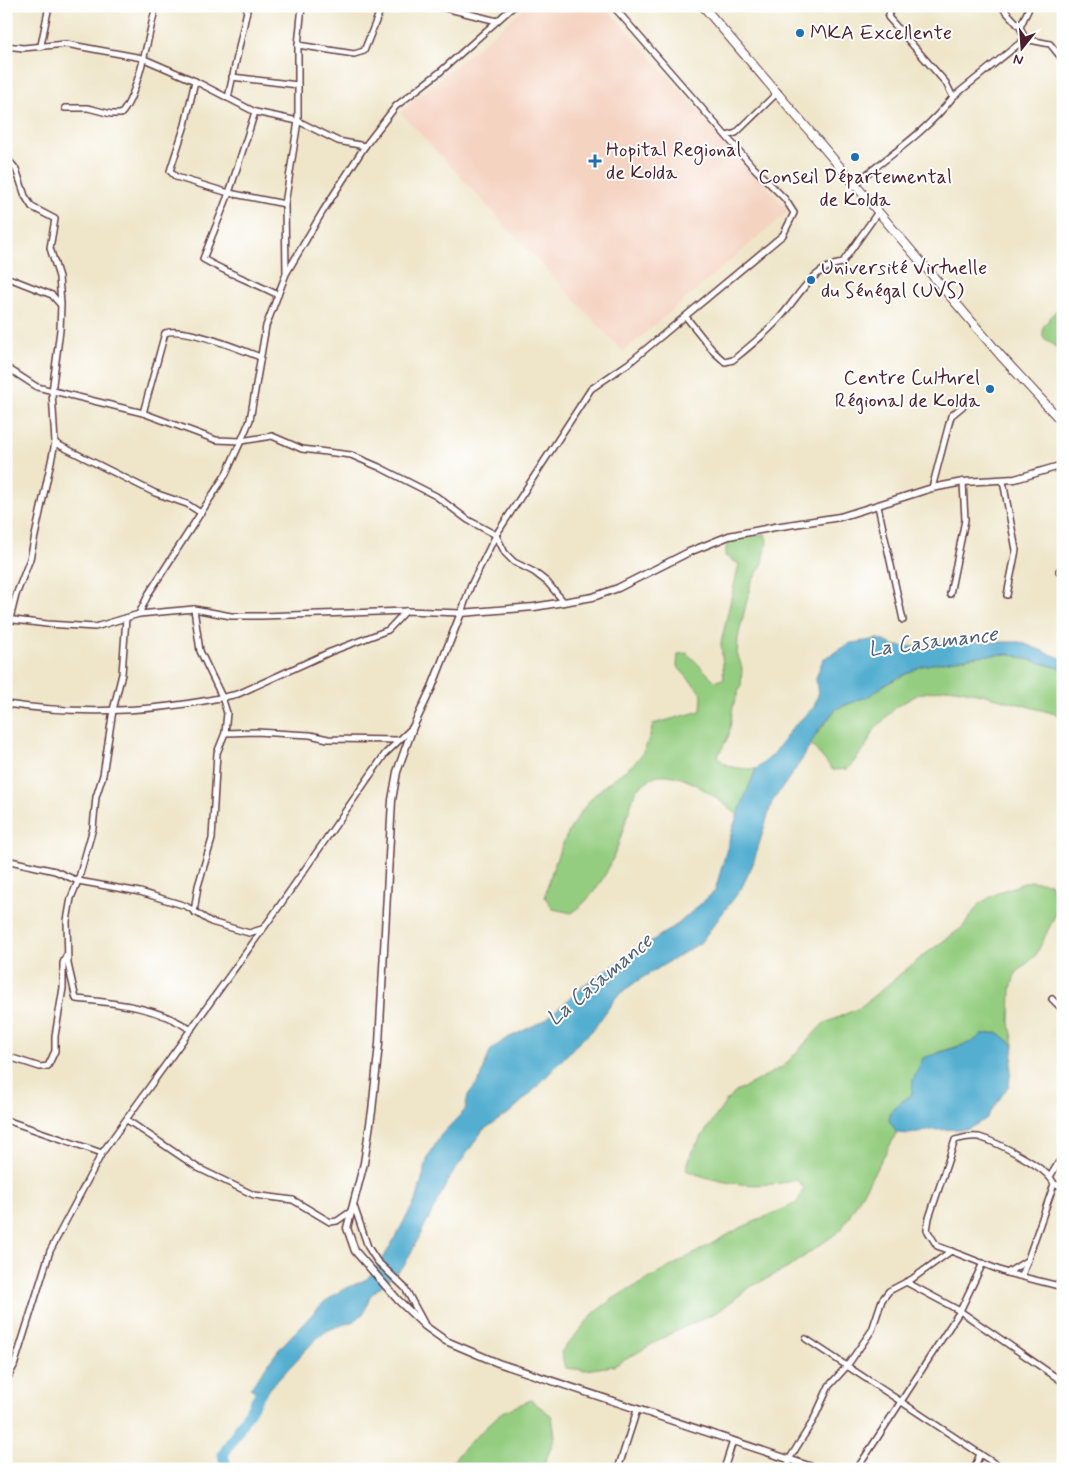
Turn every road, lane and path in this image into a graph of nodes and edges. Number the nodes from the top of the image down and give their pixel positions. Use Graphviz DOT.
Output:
graph roads {
  1 [pos="49,6"];
  2 [pos="156,6"];
  3 [pos="248,6"];
  4 [pos="302,6"];
  5 [pos="382,6"];
  6 [pos="437,6"];
  7 [pos="514,6"];
  8 [pos="614,6"];
  9 [pos="703,6"];
  10 [pos="892,6"];
  11 [pos="1001,6"];
  12 [pos="1030,6"];
  13 [pos="497,21"];
  14 [pos="1020,26"];
  15 [pos="1026,39"];
  16 [pos="40,45"];
  17 [pos="298,45"];
  18 [pos="6,46"];
  19 [pos="142,58"];
  20 [pos="1063,60"];
  21 [pos="232,78"];
  22 [pos="195,81"];
  23 [pos="298,85"];
  24 [pos="778,92"];
  25 [pos="953,97"];
  26 [pos="228,98"];
  27 [pos="65,108"];
  28 [pos="255,112"];
  29 [pos="298,121"];
  30 [pos="727,136"];
  31 [pos="365,146"];
  32 [pos="6,157"];
  33 [pos="854,184"];
  34 [pos="229,193"];
  35 [pos="285,204"];
  36 [pos="878,212"];
  37 [pos="286,274"];
  38 [pos="6,277"];
  39 [pos="278,295"];
  40 [pos="61,304"];
  41 [pos="686,317"];
  42 [pos="260,356"];
  43 [pos="6,367"];
  44 [pos="52,392"];
  45 [pos="963,406"];
  46 [pos="143,413"];
  47 [pos="1063,423"];
  48 [pos="241,441"];
  49 [pos="55,443"];
  50 [pos="1063,465"];
  51 [pos="1003,481"];
  52 [pos="963,482"];
  53 [pos="932,488"];
  54 [pos="878,506"];
  55 [pos="201,513"];
  56 [pos="496,535"];
  57 [pos="950,594"];
  58 [pos="1007,595"];
  59 [pos="564,602"];
  60 [pos="194,609"];
  61 [pos="407,611"];
  62 [pos="461,613"];
  63 [pos="139,614"];
  64 [pos="126,618"];
  65 [pos="8,619"];
  66 [pos="903,620"];
  67 [pos="222,697"];
  68 [pos="6,704"];
  69 [pos="113,710"];
  70 [pos="413,727"];
  71 [pos="225,733"];
  72 [pos="400,740"];
  73 [pos="6,860"];
  74 [pos="78,881"];
  75 [pos="194,912"];
  76 [pos="262,929"];
  77 [pos="67,953"];
  78 [pos="1052,999"];
  79 [pos="1063,1010"];
  80 [pos="191,1030"];
  81 [pos="6,1056"];
  82 [pos="6,1120"];
  83 [pos="127,1120"];
  84 [pos="102,1153"];
  85 [pos="1063,1155"];
  86 [pos="1051,1175"];
  87 [pos="1054,1184"];
  88 [pos="1063,1186"];
  89 [pos="353,1210"];
  90 [pos="951,1251"];
  91 [pos="1028,1260"];
  92 [pos="983,1264"];
  93 [pos="1007,1273"];
  94 [pos="1022,1276"];
  95 [pos="906,1282"];
  96 [pos="1063,1287"];
  97 [pos="960,1312"];
  98 [pos="425,1326"];
  99 [pos="806,1339"];
  100 [pos="847,1366"];
  101 [pos="6,1381"];
  102 [pos="1063,1382"];
  103 [pos="900,1401"];
  104 [pos="637,1410"];
  105 [pos="733,1441"];
  106 [pos="980,1454"];
  107 [pos="790,1458"];
  108 [pos="618,1469"];
  109 [pos="724,1469"];
  110 [pos="787,1469"];
  111 [pos="818,1469"];
  112 [pos="857,1469"];
  113 [pos="974,1469"];
  114 [pos="1003,1469"];
  1 -- 16 [label="street"];
  2 -- 19 [label="street"];
  3 -- 21 [label="street"];
  4 -- 17 [label="street"];
  5 -- 17 [label="street"];
  6 -- 13 [label="street"];
  7 -- 13 [label="street"];
  8 -- 30 [label="street"];
  9 -- 24 [label="main road"];
  10 -- 25 [label="street"];
  11 -- 14 [label="street"];
  12 -- 14 [label="street"];
  13 -- 31 [label="street"];
  14 -- 15 [label="street"];
  15 -- 20 [label="street"];
  15 -- 25 [label="street"];
  16 -- 18 [label="street"];
  16 -- 19 [label="street"];
  17 -- 23 [label="street"];
  19 -- 22 [label="street"];
  19 -- 27 [label="street"];
  21 -- 23 [label="street"];
  21 -- 26 [label="street"];
  22 -- 26 [label="street"];
  22 -- 34 [label="street"];
  23 -- 29 [label="street"];
  24 -- 30 [label="street"];
  24 -- 33 [label="main road"];
  25 -- 33 [label="street"];
  26 -- 28 [label="street"];
  28 -- 29 [label="street"];
  28 -- 34 [label="street"];
  29 -- 31 [label="street"];
  29 -- 35 [label="street"];
  30 -- 41 [label="street"];
  31 -- 37 [label="street"];
  32 -- 40 [label="street"];
  33 -- 36 [label="main road"];
  34 -- 35 [label="street"];
  34 -- 39 [label="street"];
  35 -- 37 [label="street"];
  36 -- 41 [label="street"];
  36 -- 47 [label="main road"];
  37 -- 39 [label="street"];
  38 -- 40 [label="street"];
  39 -- 42 [label="street"];
  40 -- 44 [label="street"];
  41 -- 56 [label="street"];
  42 -- 46 [label="street"];
  42 -- 48 [label="street"];
  43 -- 44 [label="street"];
  44 -- 46 [label="street"];
  44 -- 49 [label="street"];
  45 -- 53 [label="street"];
  46 -- 48 [label="street"];
  48 -- 55 [label="street"];
  48 -- 56 [label="street"];
  49 -- 55 [label="street"];
  49 -- 65 [label="street"];
  50 -- 51 [label="street"];
  51 -- 52 [label="street"];
  51 -- 58 [label="street"];
  52 -- 53 [label="street"];
  52 -- 57 [label="street"];
  53 -- 54 [label="street"];
  54 -- 59 [label="street"];
  54 -- 66 [label="street"];
  55 -- 63 [label="street"];
  56 -- 59 [label="street"];
  56 -- 62 [label="street"];
  59 -- 62 [label="street"];
  60 -- 61 [label="street"];
  60 -- 63 [label="street"];
  60 -- 67 [label="street"];
  61 -- 62 [label="street"];
  61 -- 67 [label="street"];
  62 -- 70 [label="street"];
  63 -- 64 [label="street"];
  64 -- 65 [label="street"];
  64 -- 69 [label="street"];
  67 -- 69 [label="street"];
  67 -- 71 [label="street"];
  68 -- 69 [label="street"];
  69 -- 74 [label="street"];
  70 -- 72 [label="street"];
  70 -- 89 [label="street"];
  71 -- 72 [label="street"];
  71 -- 75 [label="street"];
  72 -- 76 [label="street"];
  73 -- 74 [label="street"];
  74 -- 75 [label="street"];
  74 -- 77 [label="street"];
  75 -- 76 [label="street"];
  76 -- 80 [label="street"];
  77 -- 80 [label="street"];
  77 -- 81 [label="street"];
  78 -- 79 [label="street"];
  80 -- 83 [label="street"];
  82 -- 84 [label="street"];
  83 -- 84 [label="street"];
  83 -- 89 [label="street"];
  84 -- 101 [label="street"];
  85 -- 86 [label="street"];
  86 -- 87 [label="street"];
  86 -- 90 [label="street"];
  87 -- 88 [label="street"];
  87 -- 91 [label="street"];
  89 -- 98 [label="street"];
  89 -- 98 [label="street"];
  90 -- 92 [label="street"];
  90 -- 95 [label="street"];
  91 -- 93 [label="street"];
  91 -- 94 [label="street"];
  92 -- 93 [label="street"];
  92 -- 97 [label="street"];
  93 -- 94 [label="street"];
  94 -- 96 [label="street"];
  95 -- 97 [label="street"];
  95 -- 100 [label="street"];
  97 -- 102 [label="street"];
  97 -- 103 [label="street"];
  98 -- 104 [label="street"];
  99 -- 100 [label="street"];
  100 -- 103 [label="street"];
  100 -- 107 [label="street"];
  103 -- 106 [label="street"];
  103 -- 112 [label="street"];
  104 -- 105 [label="street"];
  104 -- 108 [label="street"];
  105 -- 107 [label="street"];
  105 -- 109 [label="street"];
  106 -- 113 [label="street"];
  106 -- 114 [label="street"];
  107 -- 110 [label="street"];
  107 -- 111 [label="street"];
}
